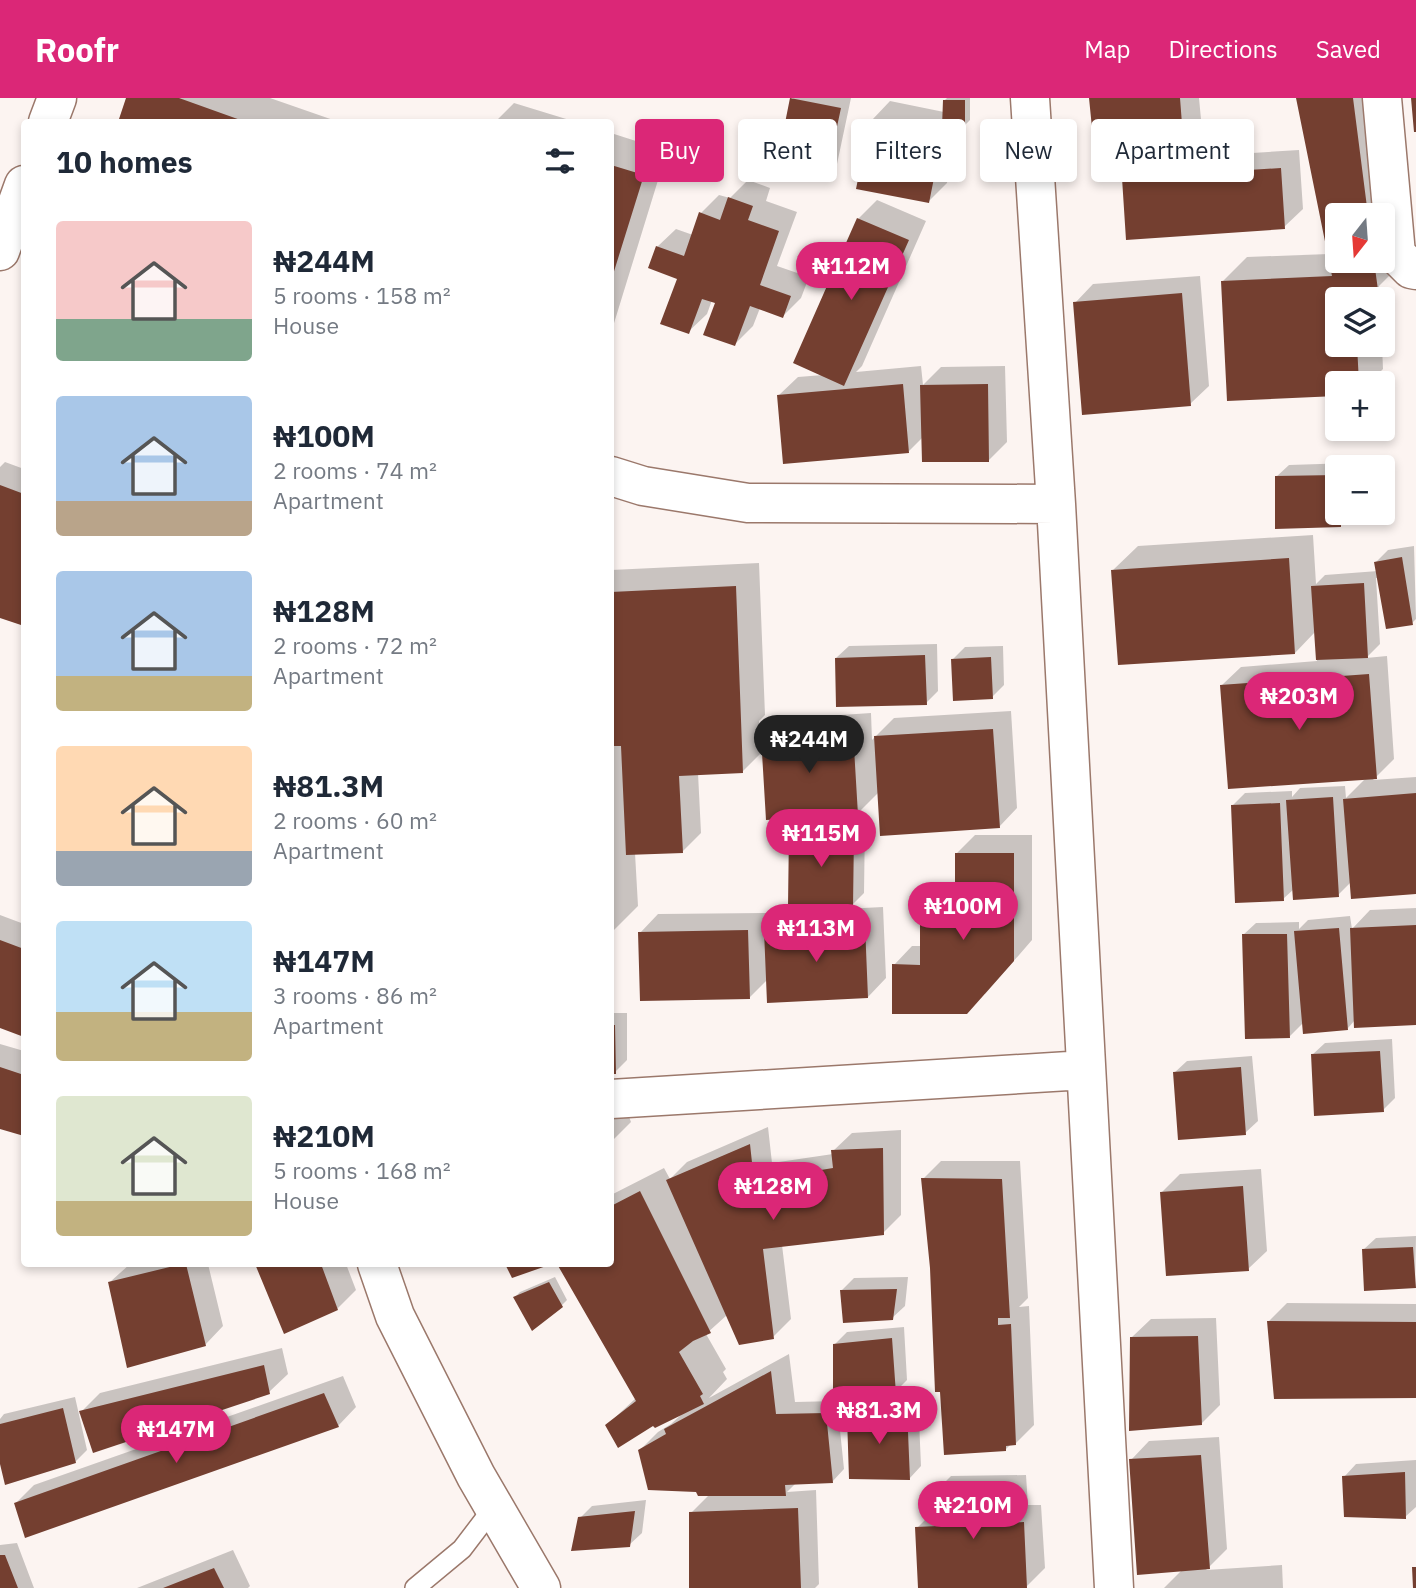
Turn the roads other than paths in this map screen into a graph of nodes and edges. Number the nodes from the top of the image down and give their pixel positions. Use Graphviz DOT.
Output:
graph roads {
  1 [pos="57,98"];
  2 [pos="1030,98"];
  3 [pos="1382,98"];
  4 [pos="49,119"];
  5 [pos="21,198"];
  6 [pos="9,248"];
  7 [pos="1416,270"];
  8 [pos="614,477"];
  9 [pos="1056,503"];
  10 [pos="1085,1070"];
  11 [pos="614,1099"];
  12 [pos="378,1267"];
  13 [pos="494,1507"];
  14 [pos="415,1588"];
  15 [pos="541,1588"];
  16 [pos="1114,1588"];
  1 -- 4 [label="main road"];
  2 -- 9 [label="main road"];
  3 -- 7 [label="main road"];
  5 -- 6 [label="main road"];
  8 -- 9 [label="main road"];
  9 -- 10 [label="main road"];
  10 -- 11 [label="main road"];
  10 -- 16 [label="main road"];
  12 -- 13 [label="main road"];
  13 -- 14 [label="lane"];
  13 -- 15 [label="main road"];
}
